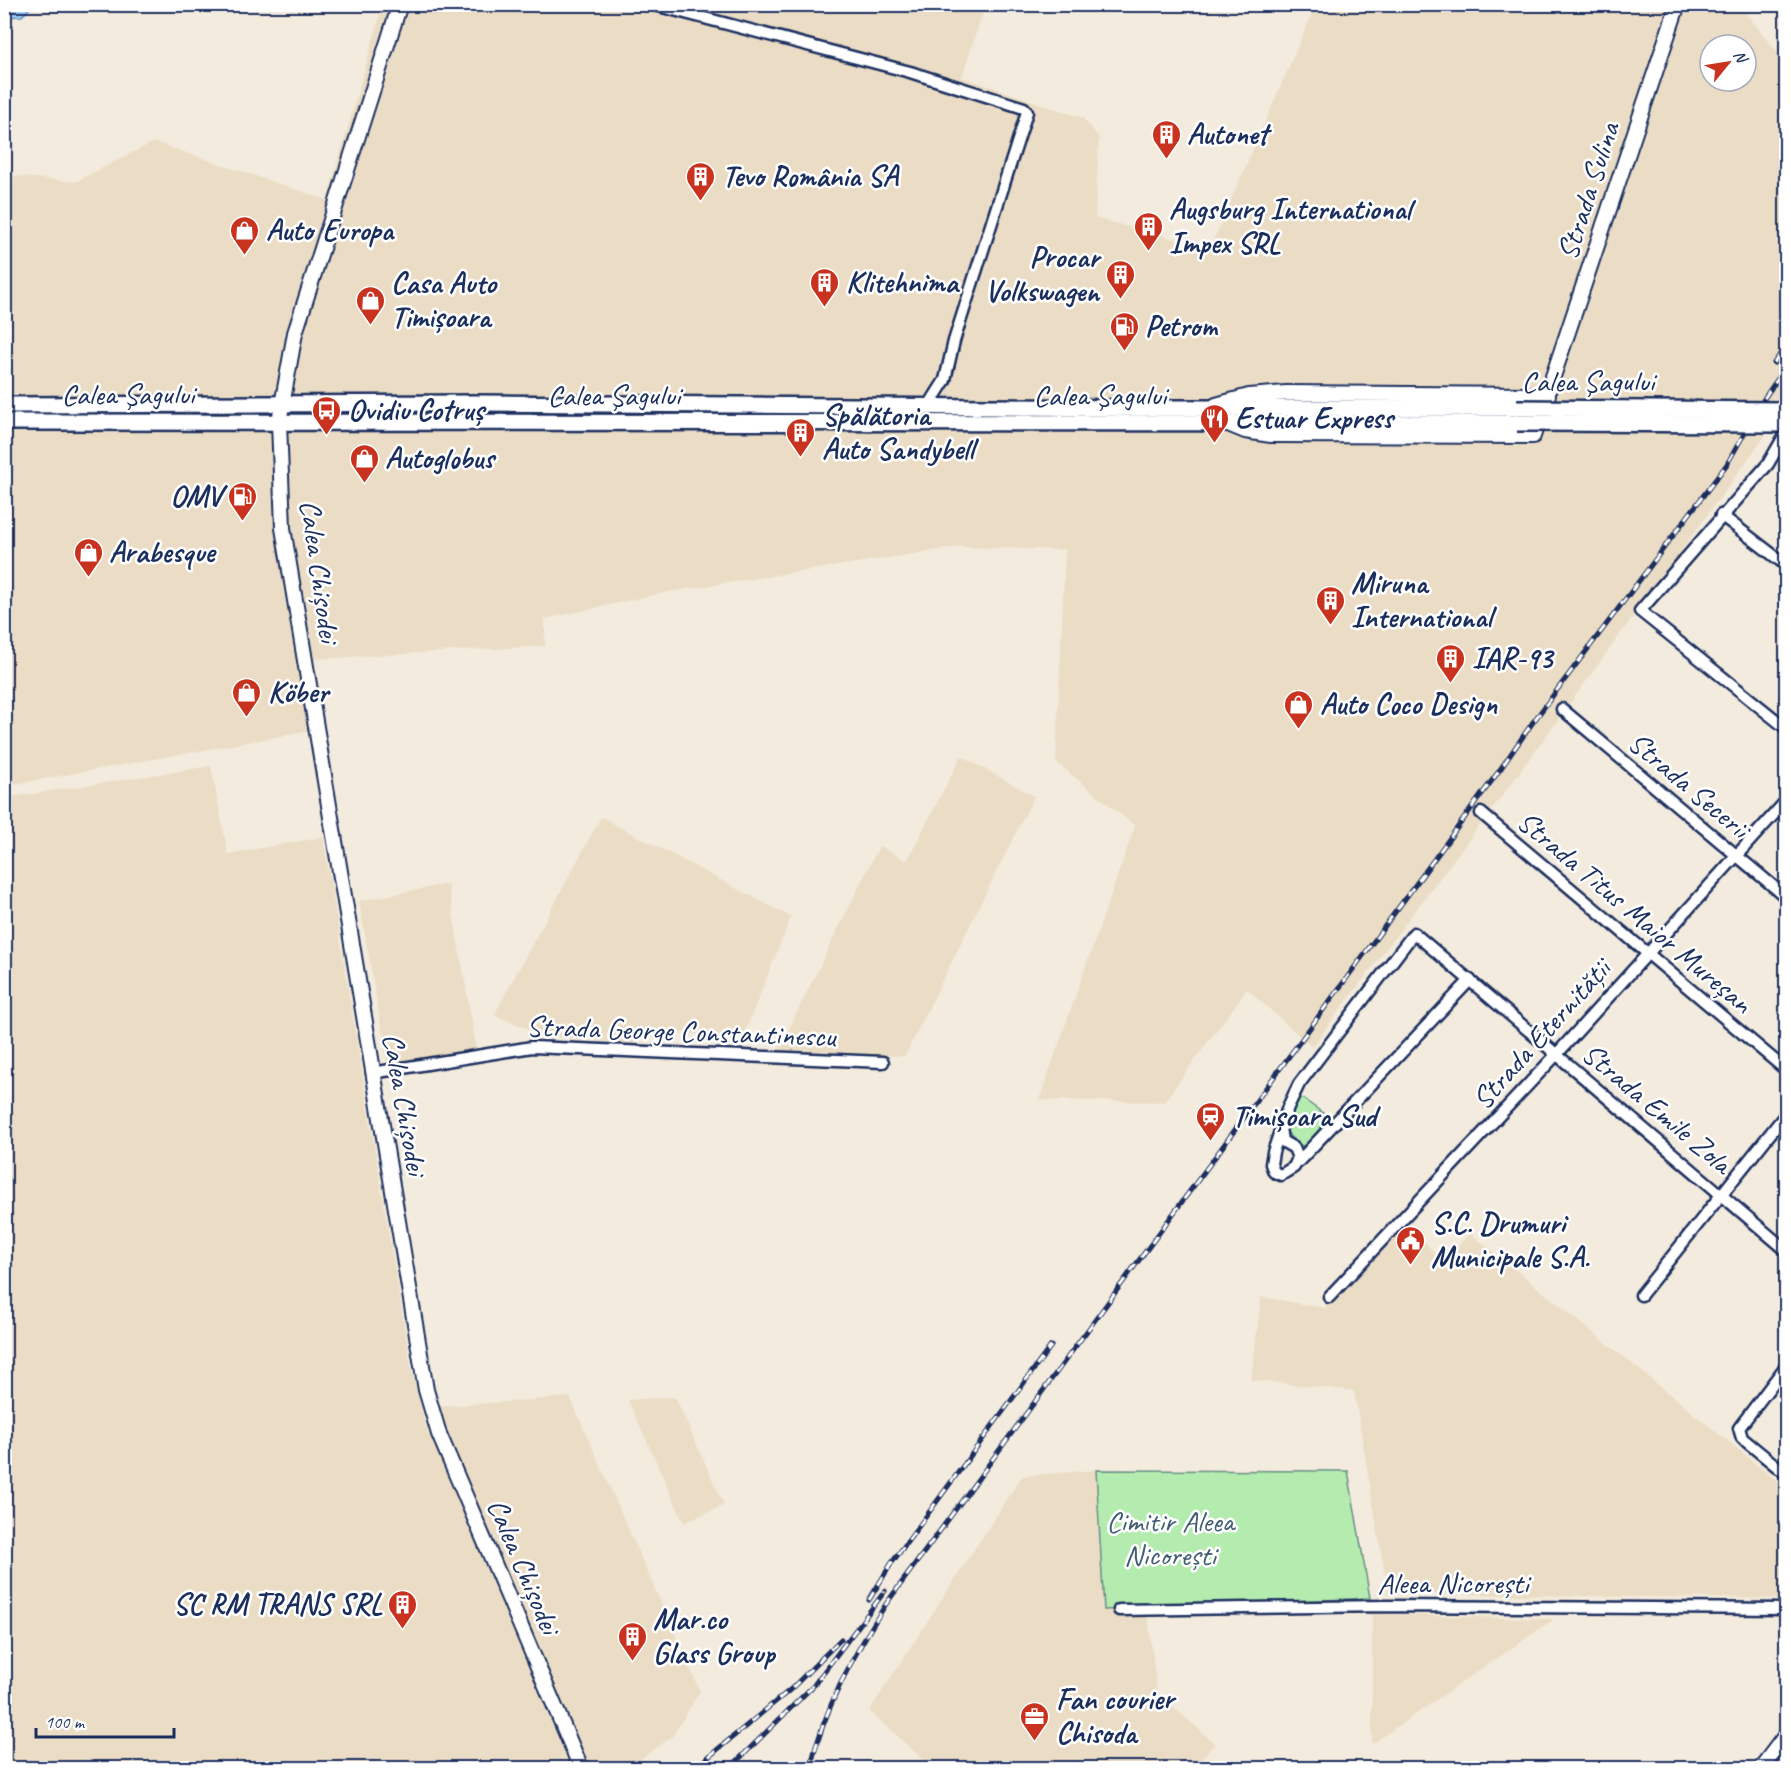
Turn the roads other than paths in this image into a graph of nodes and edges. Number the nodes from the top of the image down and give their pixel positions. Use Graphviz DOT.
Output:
graph roads {
  1 [pos="399,4"];
  2 [pos="651,4"];
  3 [pos="1678,4"];
  4 [pos="945,380"];
  5 [pos="1548,395"];
  6 [pos="282,404"];
  7 [pos="4,405"];
  8 [pos="928,407"];
  9 [pos="955,407"];
  10 [pos="1209,407"];
  11 [pos="1786,410"];
  12 [pos="1517,415"];
  13 [pos="4,422"];
  14 [pos="279,422"];
  15 [pos="1223,422"];
  16 [pos="1786,424"];
  17 [pos="1533,436"];
  18 [pos="1785,440"];
  19 [pos="1721,515"];
  20 [pos="1786,565"];
  21 [pos="1562,709"];
  22 [pos="1786,728"];
  23 [pos="1786,801"];
  24 [pos="1481,813"];
  25 [pos="1737,856"];
  26 [pos="1786,897"];
  27 [pos="1647,954"];
  28 [pos="1470,980"];
  29 [pos="1556,1055"];
  30 [pos="883,1062"];
  31 [pos="1786,1070"];
  32 [pos="372,1073"];
  33 [pos="1786,1114"];
  34 [pos="1281,1128"];
  35 [pos="1291,1147"];
  36 [pos="1309,1150"];
  37 [pos="1273,1152"];
  38 [pos="1295,1165"];
  39 [pos="1722,1194"];
  40 [pos="1786,1250"];
  41 [pos="1641,1295"];
  42 [pos="1329,1297"];
  43 [pos="1786,1366"];
  44 [pos="1786,1474"];
  45 [pos="1786,1609"];
  46 [pos="1119,1610"];
  47 [pos="1786,1735"];
  48 [pos="580,1768"];
  49 [pos="1761,1768"];
  1 -- 6 [label="main road, Calea Chișodei"];
  2 -- 4 [label="street"];
  3 -- 5 [label="main road, Strada Sulina"];
  4 -- 8 [label="street"];
  4 -- 9 [label="street"];
  5 -- 10 [label="main road, Calea Șagului"];
  5 -- 17 [label="main road, Strada Sulina"];
  6 -- 7 [label="main road, Calea Șagului"];
  6 -- 8 [label="main road, Calea Șagului"];
  6 -- 14 [label="main road, Calea Chișodei"];
  8 -- 9 [label="main road, Calea Șagului"];
  9 -- 10 [label="main road, Calea Șagului"];
  10 -- 12 [label="main road, Calea Șagului"];
  11 -- 12 [label="main road, Calea Șagului, bridge"];
  12 -- 15 [label="main road, Calea Șagului"];
  12 -- 16 [label="main road, Calea Șagului, bridge"];
  13 -- 14 [label="main road, Calea Șagului"];
  14 -- 15 [label="main road, Calea Șagului"];
  14 -- 32 [label="main road, Calea Chișodei"];
  15 -- 17 [label="main road, Calea Șagului"];
  18 -- 19 [label="street"];
  19 -- 20 [label="street"];
  19 -- 22 [label="street"];
  21 -- 25 [label="street, Strada Secerii"];
  23 -- 25 [label="street, Strada Eternității"];
  24 -- 27 [label="street, Strada Titus Maior Mureșan"];
  25 -- 26 [label="street, Strada Secerii"];
  25 -- 27 [label="street, Strada Eternității"];
  27 -- 29 [label="street, Strada Eternității"];
  27 -- 31 [label="street, Strada Titus Maior Mureșan"];
  28 -- 29 [label="street, Strada Emile Zola"];
  28 -- 34 [label="street, Strada Emile Zola"];
  28 -- 36 [label="street"];
  29 -- 39 [label="street, Strada Emile Zola"];
  29 -- 42 [label="street, Strada Eternității"];
  30 -- 32 [label="street, Strada George Constantinescu"];
  32 -- 48 [label="main road, Calea Chișodei"];
  33 -- 39 [label="street"];
  34 -- 35 [label="street"];
  34 -- 37 [label="street"];
  35 -- 36 [label="street"];
  35 -- 37 [label="street"];
  35 -- 38 [label="street"];
  36 -- 38 [label="street"];
  37 -- 38 [label="street"];
  39 -- 40 [label="street, Strada Emile Zola"];
  39 -- 41 [label="street"];
  43 -- 44 [label="street"];
  45 -- 46 [label="street, Aleea Nicorești"];
  47 -- 49 [label="main road"];
}
